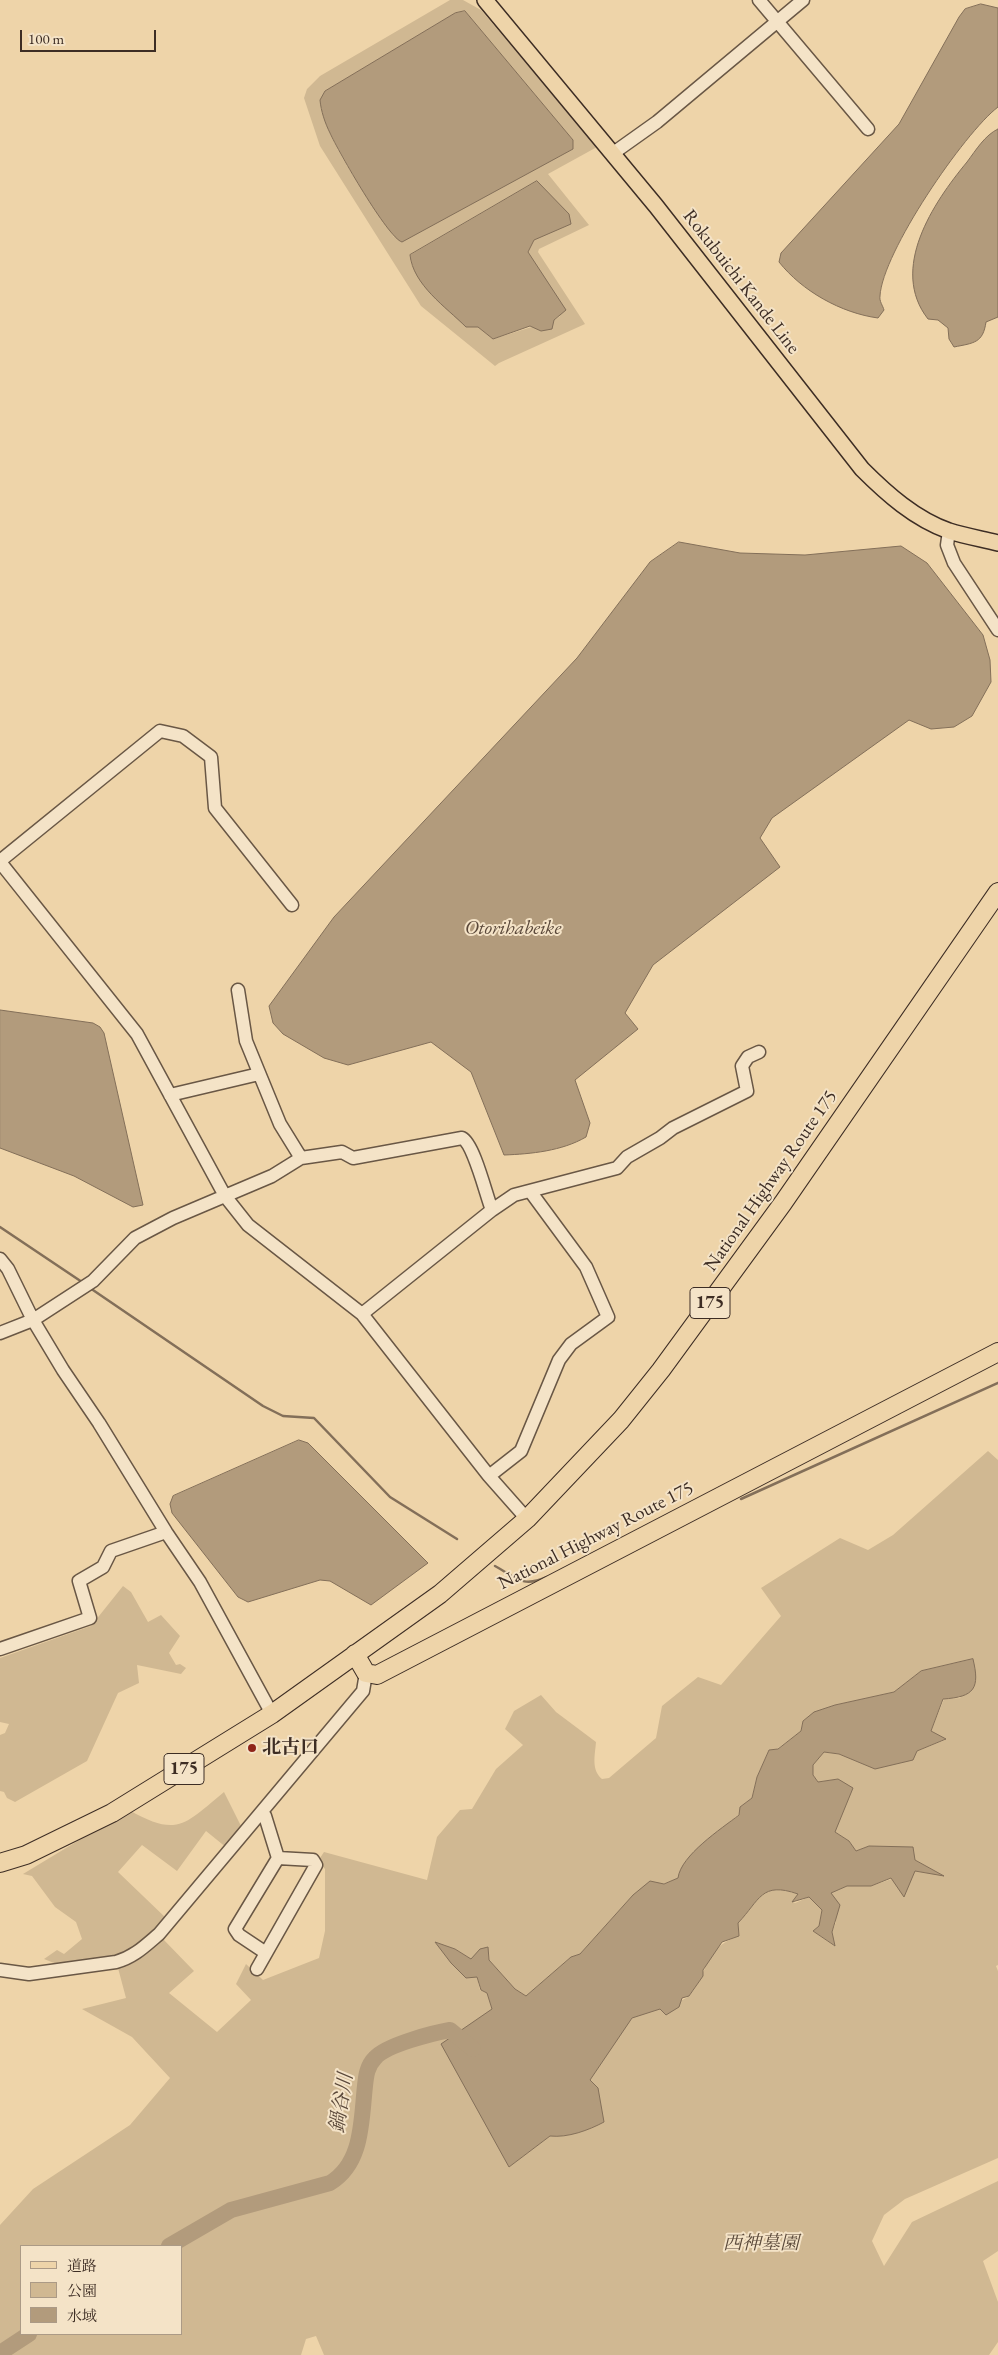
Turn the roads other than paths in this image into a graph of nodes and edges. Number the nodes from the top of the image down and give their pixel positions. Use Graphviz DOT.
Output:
graph roads {
  1 [pos="484,0"];
  2 [pos="759,0"];
  3 [pos="803,0"];
  4 [pos="777,21"];
  5 [pos="868,129"];
  6 [pos="612,154"];
  7 [pos="948,531"];
  8 [pos="998,543"];
  9 [pos="998,630"];
  10 [pos="0,862"];
  11 [pos="998,892"];
  12 [pos="292,905"];
  13 [pos="238,990"];
  14 [pos="759,1052"];
  15 [pos="259,1074"];
  16 [pos="170,1095"];
  17 [pos="301,1158"];
  18 [pos="530,1191"];
  19 [pos="225,1196"];
  20 [pos="492,1210"];
  21 [pos="0,1259"];
  22 [pos="362,1314"];
  23 [pos="33,1320"];
  24 [pos="0,1333"];
  25 [pos="998,1352"];
  26 [pos="489,1476"];
  27 [pos="527,1519"];
  28 [pos="166,1532"];
  29 [pos="0,1649"];
  30 [pos="355,1654"];
  31 [pos="366,1673"];
  32 [pos="272,1714"];
  33 [pos="262,1812"];
  34 [pos="278,1858"];
  35 [pos="0,1863"];
  36 [pos="266,1953"];
  37 [pos="257,1969"];
  38 [pos="0,1970"];
  1 -- 6 [label="main road, Rokubuichi Kande Line"];
  2 -- 4 [label="street"];
  3 -- 4 [label="street"];
  4 -- 5 [label="street"];
  4 -- 6 [label="street"];
  6 -- 7 [label="main road, Rokubuichi Kande Line"];
  7 -- 8 [label="main road, Rokubuichi Kande Line"];
  7 -- 9 [label="street"];
  10 -- 12 [label="street"];
  10 -- 16 [label="street"];
  11 -- 27 [label="highway, National Highway Route 175 / 175"];
  13 -- 15 [label="street"];
  14 -- 18 [label="street"];
  15 -- 16 [label="street"];
  15 -- 17 [label="street"];
  16 -- 19 [label="street"];
  17 -- 19 [label="street"];
  17 -- 20 [label="street"];
  18 -- 20 [label="street"];
  18 -- 26 [label="street"];
  19 -- 22 [label="street"];
  19 -- 23 [label="street"];
  20 -- 22 [label="street"];
  21 -- 23 [label="street"];
  22 -- 26 [label="street"];
  23 -- 24 [label="street"];
  23 -- 28 [label="street"];
  25 -- 31 [label="highway, National Highway Route 175"];
  26 -- 27 [label="street"];
  27 -- 30 [label="highway, National Highway Route 175 / 175"];
  28 -- 29 [label="street"];
  28 -- 32 [label="street"];
  30 -- 31 [label="highway"];
  30 -- 32 [label="highway, National Highway Route 175 / 175"];
  31 -- 33 [label="street"];
  32 -- 35 [label="highway, National Highway Route 175 / 175"];
  33 -- 34 [label="street"];
  33 -- 38 [label="street"];
  34 -- 36 [label="street"];
  34 -- 36 [label="street"];
  36 -- 37 [label="street"];
}
